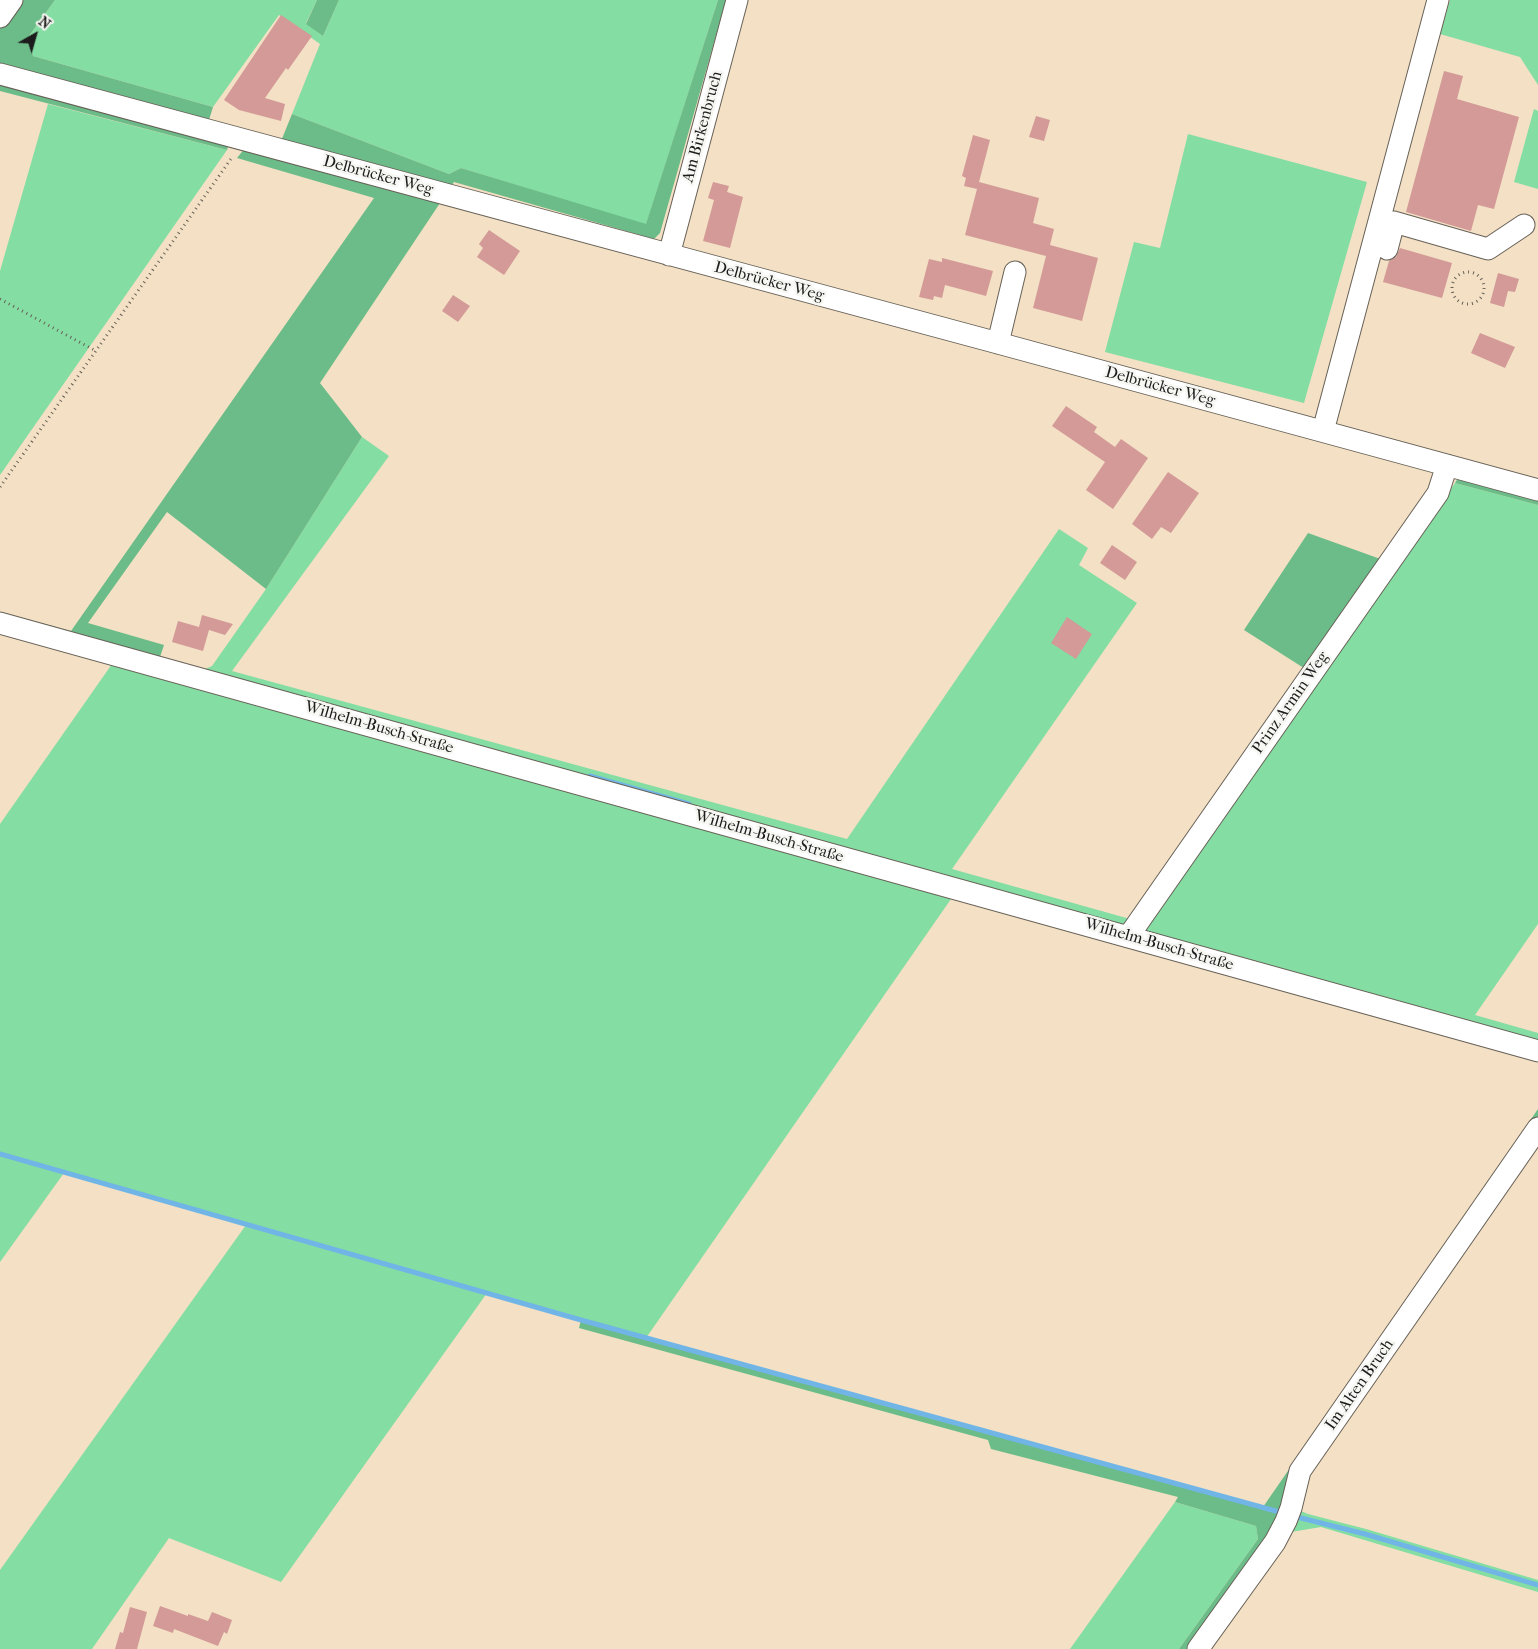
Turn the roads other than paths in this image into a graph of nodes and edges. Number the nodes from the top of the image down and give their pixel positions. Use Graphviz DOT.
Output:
graph roads {
  1 [pos="12,0"];
  2 [pos="737,0"];
  3 [pos="1438,0"];
  4 [pos="0,17"];
  5 [pos="0,74"];
  6 [pos="1524,225"];
  7 [pos="669,255"];
  8 [pos="1015,272"];
  9 [pos="998,342"];
  10 [pos="1330,433"];
  11 [pos="1447,465"];
  12 [pos="1538,490"];
  13 [pos="0,623"];
  14 [pos="1128,937"];
  15 [pos="1538,1051"];
  16 [pos="1538,1128"];
  17 [pos="1198,1649"];
  1 -- 4 [label="street"];
  2 -- 7 [label="street, Am Birkenbruch"];
  3 -- 10 [label="street"];
  5 -- 7 [label="street, Delbrücker Weg"];
  6 -- 10 [label="street"];
  7 -- 9 [label="street, Delbrücker Weg"];
  8 -- 9 [label="street"];
  9 -- 10 [label="street, Delbrücker Weg"];
  10 -- 11 [label="street, Delbrücker Weg"];
  11 -- 12 [label="street, Delbrücker Weg"];
  11 -- 14 [label="street, Prinz Armin Weg"];
  13 -- 14 [label="street, Wilhelm-Busch-Straße"];
  14 -- 15 [label="street, Wilhelm-Busch-Straße"];
  16 -- 17 [label="street, Im Alten Bruch"];
}
